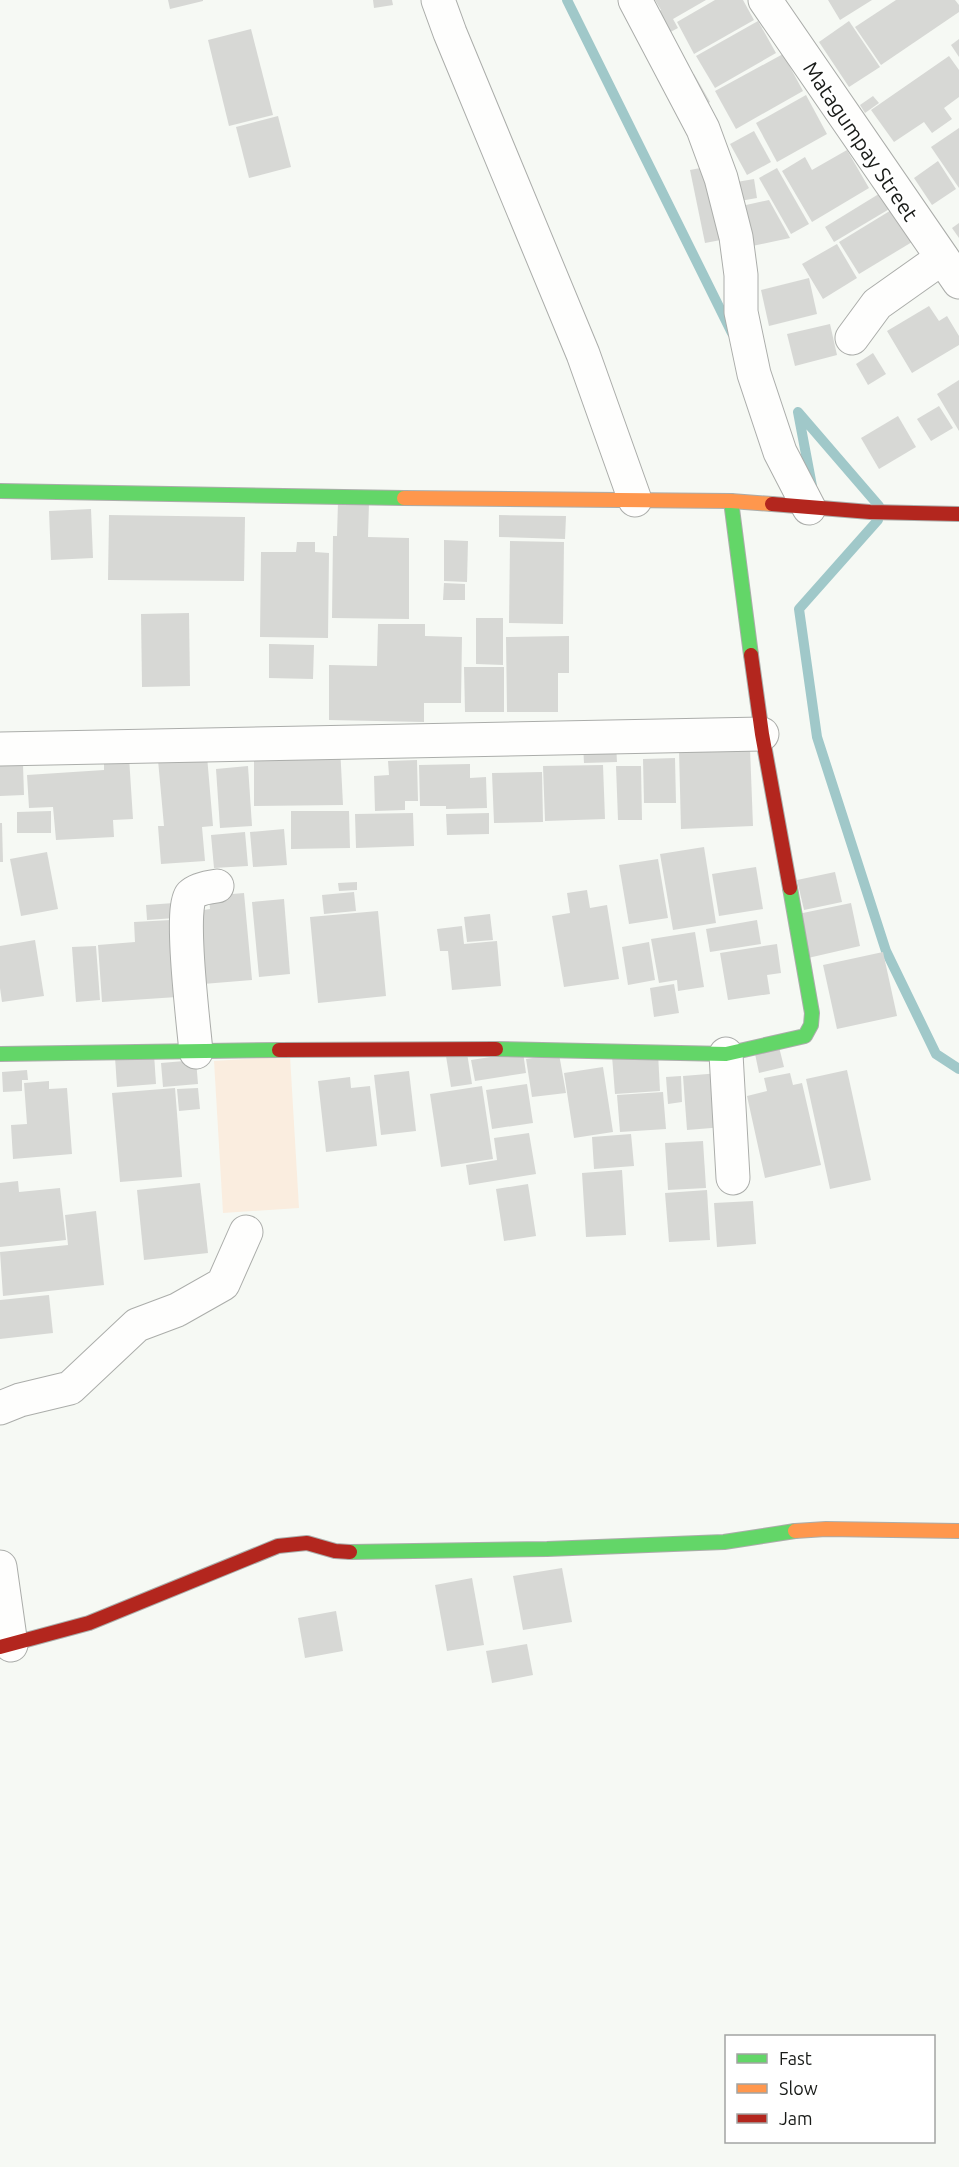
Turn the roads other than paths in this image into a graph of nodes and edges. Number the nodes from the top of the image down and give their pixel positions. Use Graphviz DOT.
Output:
graph roads {
  1 [pos="438,0"];
  2 [pos="635,0"];
  3 [pos="765,0"];
  4 [pos="951,270"];
  5 [pos="852,338"];
  6 [pos="0,491"];
  7 [pos="635,500"];
  8 [pos="731,501"];
  9 [pos="809,508"];
  10 [pos="959,514"];
  11 [pos="762,734"];
  12 [pos="0,748"];
  13 [pos="217,886"];
  14 [pos="196,1052"];
  15 [pos="0,1054"];
  16 [pos="726,1054"];
  17 [pos="733,1178"];
  18 [pos="246,1233"];
  19 [pos="0,1408"];
  20 [pos="959,1531"];
  21 [pos="0,1567"];
  22 [pos="5,1646"];
  1 -- 7 [label="street"];
  2 -- 9 [label="street"];
  3 -- 4 [label="street, Matagumpay Street"];
  4 -- 5 [label="street"];
  6 -- 7 [label="street"];
  7 -- 8 [label="street"];
  8 -- 9 [label="street"];
  8 -- 11 [label="street"];
  9 -- 10 [label="street"];
  11 -- 12 [label="street"];
  11 -- 16 [label="street"];
  13 -- 14 [label="street"];
  14 -- 15 [label="street"];
  14 -- 16 [label="street"];
  16 -- 17 [label="street"];
  18 -- 19 [label="street"];
  20 -- 22 [label="street"];
  21 -- 22 [label="street"];
}
